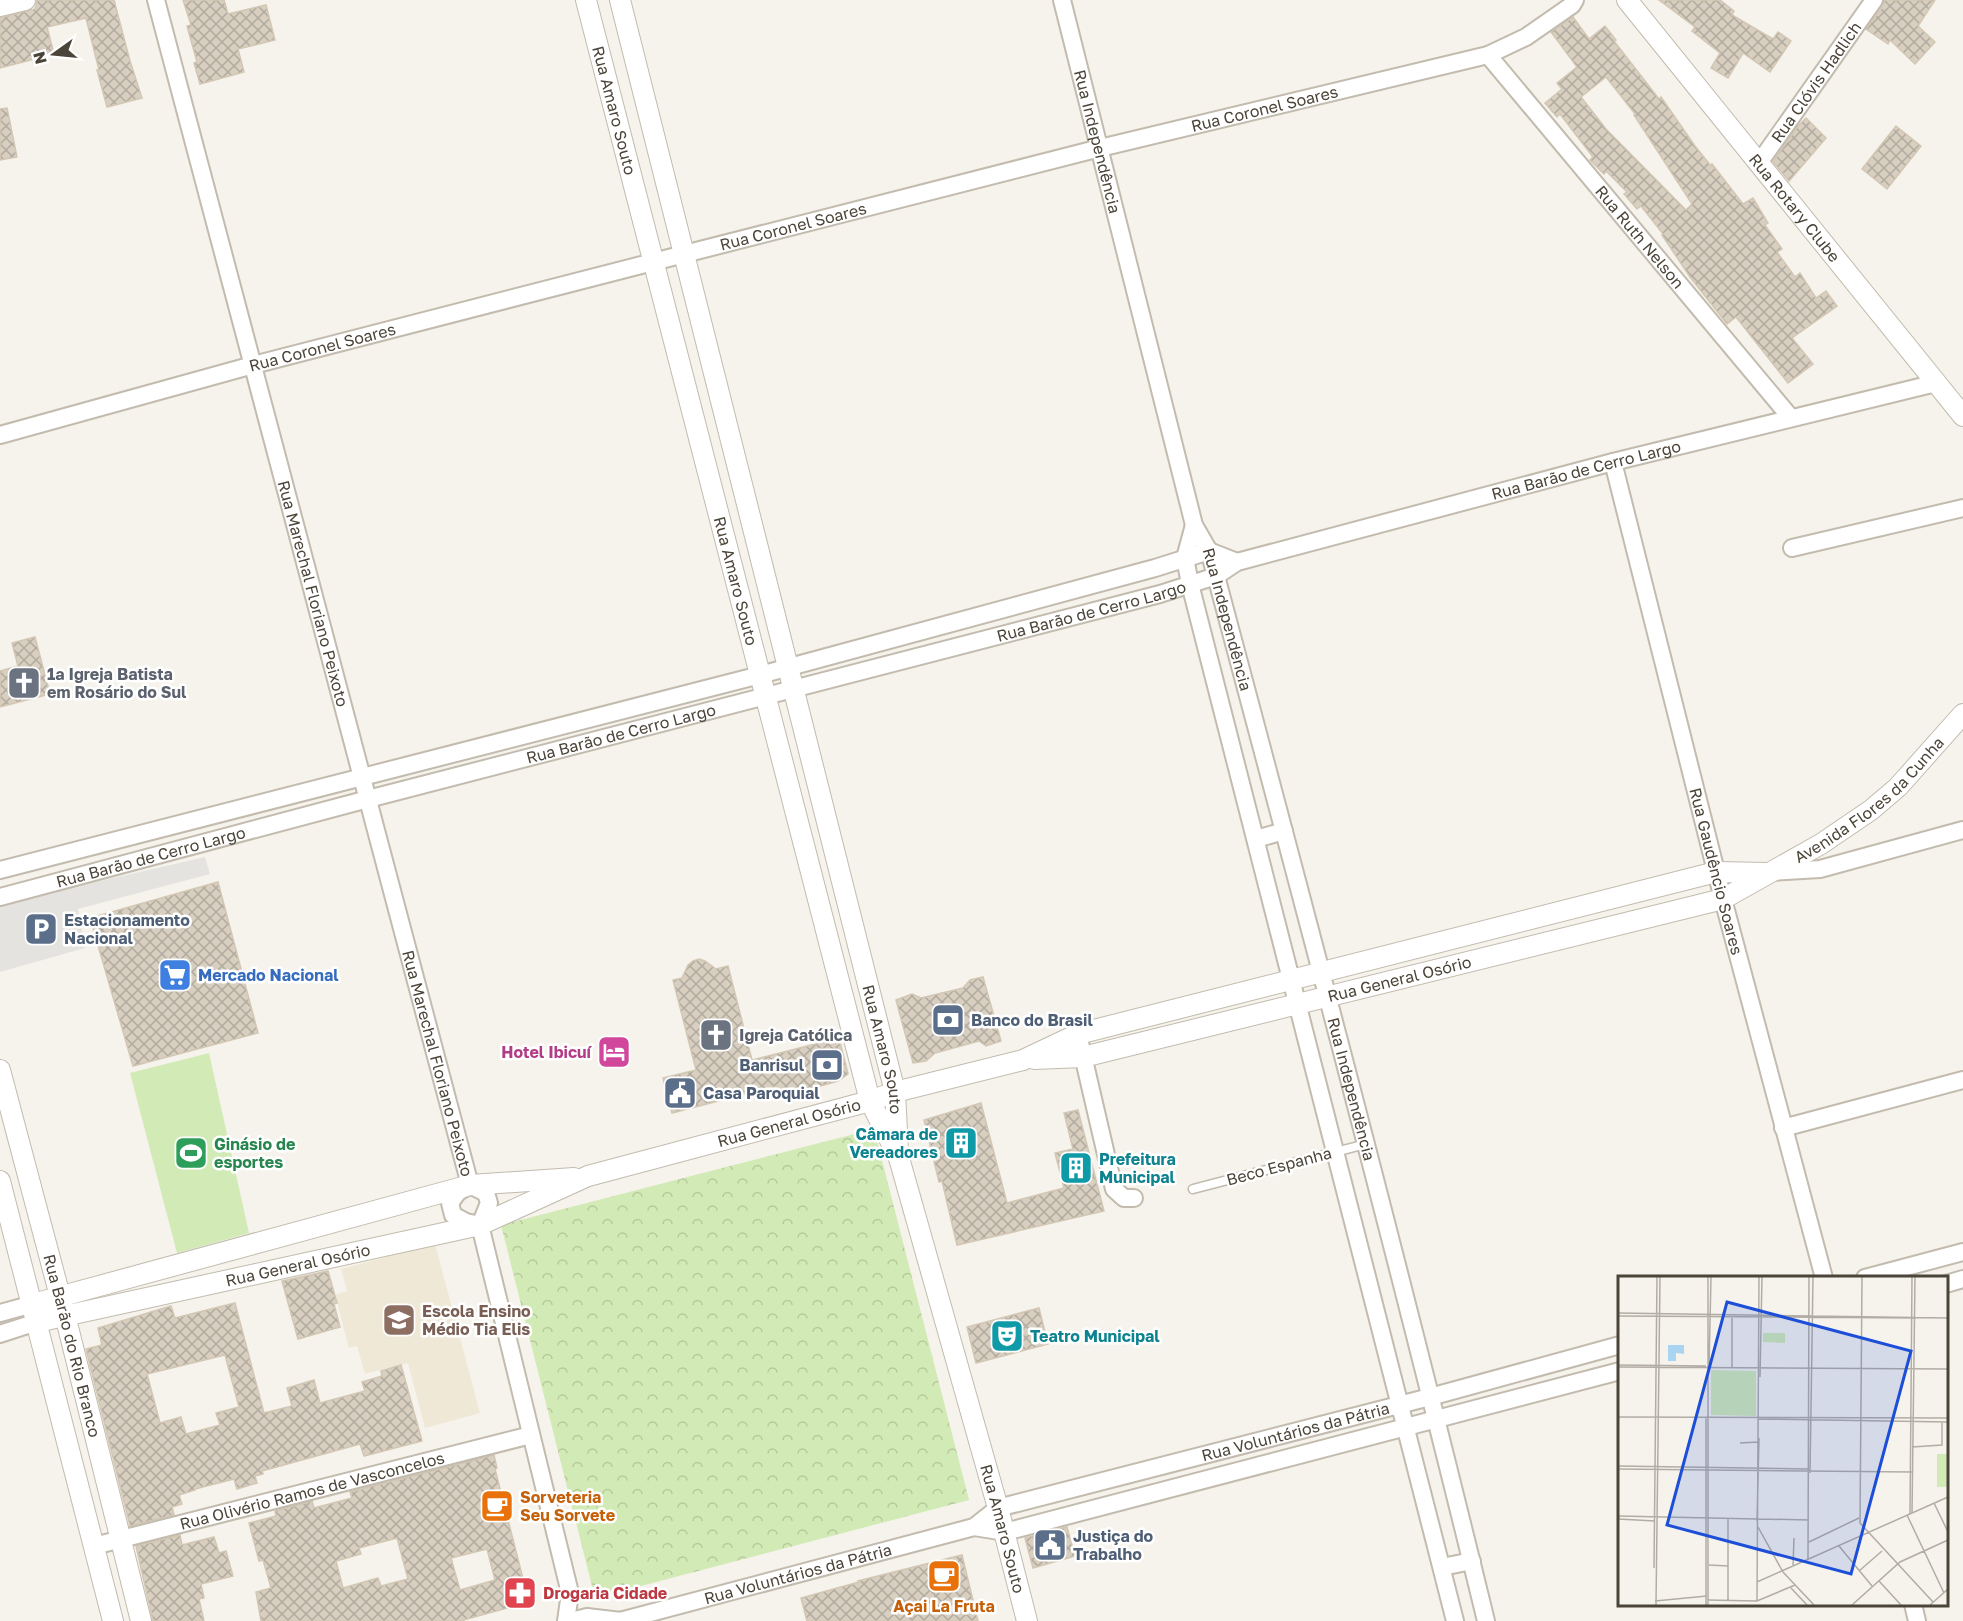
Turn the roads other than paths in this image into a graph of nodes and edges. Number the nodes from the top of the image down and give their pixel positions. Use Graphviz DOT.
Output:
graph roads {
  1 [pos="25,0"];
  2 [pos="156,0"];
  3 [pos="586,0"];
  4 [pos="620,0"];
  5 [pos="1062,0"];
  6 [pos="1575,0"];
  7 [pos="1626,0"];
  8 [pos="1874,0"];
  9 [pos="0,6"];
  10 [pos="1488,55"];
  11 [pos="1100,148"];
  12 [pos="1759,163"];
  13 [pos="685,255"];
  14 [pos="653,262"];
  15 [pos="253,365"];
  16 [pos="1936,382"];
  17 [pos="1963,416"];
  18 [pos="1791,418"];
  19 [pos="0,435"];
  20 [pos="1613,462"];
  21 [pos="1963,508"];
  22 [pos="1194,525"];
  23 [pos="1792,548"];
  24 [pos="1209,551"];
  25 [pos="1185,558"];
  26 [pos="1237,562"];
  27 [pos="1216,576"];
  28 [pos="1113,580"];
  29 [pos="1190,584"];
  30 [pos="1119,605"];
  31 [pos="919,632"];
  32 [pos="926,655"];
  33 [pos="787,667"];
  34 [pos="760,675"];
  35 [pos="793,689"];
  36 [pos="766,697"];
  37 [pos="1963,714"];
  38 [pos="503,740"];
  39 [pos="510,763"];
  40 [pos="362,776"];
  41 [pos="368,799"];
  42 [pos="157,829"];
  43 [pos="1963,830"];
  44 [pos="1284,831"];
  45 [pos="1256,839"];
  46 [pos="103,843"];
  47 [pos="165,853"];
  48 [pos="111,867"];
  49 [pos="0,870"];
  50 [pos="1716,872"];
  51 [pos="1768,873"];
  52 [pos="0,897"];
  53 [pos="1723,899"];
  54 [pos="1581,906"];
  55 [pos="1590,932"];
  56 [pos="1322,971"];
  57 [pos="1292,979"];
  58 [pos="1328,996"];
  59 [pos="1298,1004"];
  60 [pos="1078,1034"];
  61 [pos="1083,1057"];
  62 [pos="1023,1060"];
  63 [pos="0,1070"];
  64 [pos="1963,1080"];
  65 [pos="895,1092"];
  66 [pos="870,1101"];
  67 [pos="1783,1128"];
  68 [pos="1366,1144"];
  69 [pos="1335,1151"];
  70 [pos="898,1158"];
  71 [pos="588,1176"];
  72 [pos="0,1181"];
  73 [pos="470,1185"];
  74 [pos="1193,1189"];
  75 [pos="1134,1198"];
  76 [pos="480,1225"];
  77 [pos="1963,1252"];
  78 [pos="1823,1276"];
  79 [pos="1873,1276"];
  80 [pos="1963,1279"];
  81 [pos="1948,1284"];
  82 [pos="62,1306"];
  83 [pos="0,1313"];
  84 [pos="35,1313"];
  85 [pos="0,1334"];
  86 [pos="1618,1346"];
  87 [pos="1618,1372"];
  88 [pos="1430,1397"];
  89 [pos="1400,1405"];
  90 [pos="1437,1420"];
  91 [pos="1406,1428"];
  92 [pos="531,1435"];
  93 [pos="1146,1470"];
  94 [pos="1153,1494"];
  95 [pos="998,1508"];
  96 [pos="974,1527"];
  97 [pos="1005,1532"];
  98 [pos="121,1539"];
  99 [pos="94,1546"];
  100 [pos="1472,1561"];
  101 [pos="1442,1567"];
  102 [pos="570,1593"];
  103 [pos="1913,1606"];
  104 [pos="582,1620"];
  105 [pos="113,1621"];
  106 [pos="141,1621"];
  107 [pos="566,1621"];
  108 [pos="621,1621"];
  109 [pos="1027,1621"];
  110 [pos="1455,1621"];
  111 [pos="1486,1621"];
  112 [pos="1917,1621"];
  1 -- 9 [label="street"];
  2 -- 15 [label="street, Rua Marechal Floriano Peixoto"];
  3 -- 14 [label="street, Rua Amaro Souto"];
  4 -- 13 [label="street, Rua Amaro Souto"];
  5 -- 11 [label="street, Rua Independência"];
  6 -- 10 [label="street, Rua Coronel Soares"];
  7 -- 12 [label="street, Rua Rotary Clube"];
  8 -- 12 [label="street, Rua Clóvis Hadlich"];
  10 -- 11 [label="street, Rua Coronel Soares"];
  10 -- 18 [label="street, Rua Ruth Nelson"];
  11 -- 13 [label="street, Rua Coronel Soares"];
  11 -- 22 [label="street, Rua Independência"];
  12 -- 16 [label="street, Rua Rotary Clube"];
  13 -- 14 [label="street, Rua Coronel Soares"];
  13 -- 33 [label="street, Rua Amaro Souto"];
  14 -- 15 [label="street, Rua Coronel Soares"];
  14 -- 34 [label="street, Rua Amaro Souto"];
  15 -- 19 [label="street, Rua Coronel Soares"];
  15 -- 40 [label="street, Rua Marechal Floriano Peixoto"];
  16 -- 17 [label="street, Rua Rotary Clube"];
  16 -- 18 [label="street, Rua Barão de Cerro Largo"];
  18 -- 20 [label="street, Rua Barão de Cerro Largo"];
  20 -- 26 [label="street, Rua Barão de Cerro Largo"];
  20 -- 50 [label="street, Rua Gaudêncio Soares"];
  21 -- 23 [label="street"];
  22 -- 24 [label="street, Rua Independência"];
  22 -- 25 [label="street, Rua Independência"];
  24 -- 25 [label="street, Rua Barão de Cerro Largo"];
  24 -- 26 [label="street"];
  24 -- 27 [label="street, Rua Independência"];
  25 -- 28 [label="street, Rua Barão de Cerro Largo"];
  25 -- 29 [label="street, Rua Independência"];
  26 -- 27 [label="street, Rua Barão de Cerro Largo"];
  27 -- 29 [label="street, Rua Barão de Cerro Largo"];
  27 -- 44 [label="street, Rua Independência"];
  28 -- 30 [label="street"];
  28 -- 31 [label="street, Rua Barão de Cerro Largo"];
  29 -- 30 [label="street, Rua Barão de Cerro Largo"];
  29 -- 45 [label="street, Rua Independência"];
  30 -- 32 [label="street, Rua Barão de Cerro Largo"];
  31 -- 32 [label="street"];
  31 -- 33 [label="street, Rua Barão de Cerro Largo"];
  32 -- 35 [label="street, Rua Barão de Cerro Largo"];
  33 -- 34 [label="street, Rua Barão de Cerro Largo"];
  33 -- 35 [label="street, Rua Amaro Souto"];
  34 -- 36 [label="street, Rua Amaro Souto"];
  34 -- 38 [label="street, Rua Barão de Cerro Largo"];
  35 -- 36 [label="street, Rua Barão de Cerro Largo"];
  35 -- 65 [label="street, Rua Amaro Souto"];
  36 -- 39 [label="street, Rua Barão de Cerro Largo"];
  36 -- 66 [label="street, Rua Amaro Souto"];
  37 -- 51 [label="street, Avenida Flores da Cunha"];
  38 -- 39 [label="street"];
  38 -- 40 [label="street, Rua Barão de Cerro Largo"];
  39 -- 41 [label="street, Rua Barão de Cerro Largo"];
  40 -- 41 [label="street, Rua Marechal Floriano Peixoto"];
  40 -- 42 [label="street, Rua Barão de Cerro Largo"];
  41 -- 47 [label="street, Rua Barão de Cerro Largo"];
  41 -- 73 [label="street, Rua Marechal Floriano Peixoto"];
  42 -- 46 [label="street, Rua Barão de Cerro Largo"];
  42 -- 47 [label="street"];
  43 -- 51 [label="street, Rua General Osório"];
  44 -- 45 [label="street"];
  44 -- 56 [label="street, Rua Independência"];
  45 -- 57 [label="street, Rua Independência"];
  46 -- 48 [label="street"];
  46 -- 49 [label="street, Rua Barão de Cerro Largo"];
  47 -- 48 [label="street, Rua Barão de Cerro Largo"];
  48 -- 52 [label="street, Rua Barão de Cerro Largo"];
  50 -- 51 [label="street, Rua General Osório"];
  50 -- 53 [label="street, Rua Gaudêncio Soares"];
  50 -- 54 [label="street, Rua General Osório"];
  51 -- 53 [label="street, Rua General Osório"];
  53 -- 55 [label="street, Rua General Osório"];
  53 -- 67 [label="street, Rua Gaudêncio Soares"];
  54 -- 55 [label="street"];
  54 -- 56 [label="street, Rua General Osório"];
  55 -- 58 [label="street, Rua General Osório"];
  56 -- 57 [label="street, Rua General Osório"];
  56 -- 58 [label="street, Rua Independência"];
  57 -- 59 [label="street, Rua Independência"];
  57 -- 60 [label="street, Rua General Osório"];
  58 -- 59 [label="street, Rua General Osório"];
  58 -- 68 [label="street, Rua Independência"];
  59 -- 61 [label="street, Rua General Osório"];
  59 -- 69 [label="street, Rua Independência"];
  60 -- 61 [label="street"];
  60 -- 62 [label="street, Rua General Osório"];
  61 -- 62 [label="street, Rua General Osório"];
  61 -- 75 [label="street"];
  62 -- 65 [label="street, Rua General Osório"];
  63 -- 82 [label="street, Rua Barão do Rio Branco"];
  64 -- 67 [label="street"];
  65 -- 66 [label="street, Rua General Osório"];
  65 -- 70 [label="street, Rua Amaro Souto"];
  66 -- 70 [label="street, Rua Amaro Souto"];
  66 -- 71 [label="street, Rua General Osório"];
  67 -- 78 [label="street, Rua Gaudêncio Soares"];
  68 -- 69 [label="lane, Beco Espanha"];
  68 -- 88 [label="street, Rua Independência"];
  69 -- 74 [label="lane, Beco Espanha"];
  69 -- 89 [label="street, Rua Independência"];
  70 -- 95 [label="street, Rua Amaro Souto"];
  71 -- 73 [label="street, Rua General Osório"];
  71 -- 76 [label="street, Rua General Osório"];
  72 -- 84 [label="street, Rua Barão do Rio Branco"];
  73 -- 76 [label="street, Rua Marechal Floriano Peixoto"];
  73 -- 76 [label="street, Rua Marechal Floriano Peixoto"];
  73 -- 82 [label="street, Rua General Osório"];
  76 -- 82 [label="street, Rua General Osório"];
  76 -- 92 [label="street, Rua Marechal Floriano Peixoto"];
  77 -- 79 [label="street"];
  80 -- 81 [label="street"];
  82 -- 84 [label="street, Rua General Osório"];
  82 -- 98 [label="street, Rua Barão do Rio Branco"];
  83 -- 84 [label="street, Rua General Osório"];
  84 -- 85 [label="street, Rua General Osório"];
  84 -- 99 [label="street, Rua Barão do Rio Branco"];
  86 -- 88 [label="street, Rua Voluntários da Pátria"];
  87 -- 90 [label="street, Rua Voluntários da Pátria"];
  88 -- 89 [label="street, Rua Voluntários da Pátria"];
  88 -- 90 [label="street, Rua Independência"];
  89 -- 91 [label="street, Rua Independência"];
  89 -- 93 [label="street, Rua Voluntários da Pátria"];
  90 -- 91 [label="street, Rua Voluntários da Pátria"];
  90 -- 100 [label="street, Rua Independência"];
  91 -- 94 [label="street, Rua Voluntários da Pátria"];
  91 -- 101 [label="street, Rua Independência"];
  92 -- 98 [label="street, Rua Olivério Ramos de Vasconcelos"];
  92 -- 102 [label="street, Rua Marechal Floriano Peixoto"];
  93 -- 94 [label="street"];
  93 -- 95 [label="street, Rua Voluntários da Pátria"];
  94 -- 97 [label="street, Rua Voluntários da Pátria"];
  95 -- 96 [label="street, Rua Voluntários da Pátria"];
  95 -- 97 [label="street, Rua Amaro Souto"];
  96 -- 97 [label="street, Rua Voluntários da Pátria"];
  96 -- 108 [label="street, Rua Voluntários da Pátria"];
  97 -- 109 [label="street, Rua Amaro Souto"];
  98 -- 99 [label="street, Rua Olivério Ramos de Vasconcelos"];
  98 -- 106 [label="street, Rua Barão do Rio Branco"];
  99 -- 105 [label="street, Rua Barão do Rio Branco"];
  100 -- 101 [label="street"];
  100 -- 111 [label="street, Rua Independência"];
  101 -- 110 [label="street, Rua Independência"];
  102 -- 104 [label="street, Rua Marechal Floriano Peixoto"];
  102 -- 107 [label="street, Rua Marechal Floriano Peixoto"];
  103 -- 112 [label="street"];
  104 -- 108 [label="street, Rua Voluntários da Pátria"];
}
